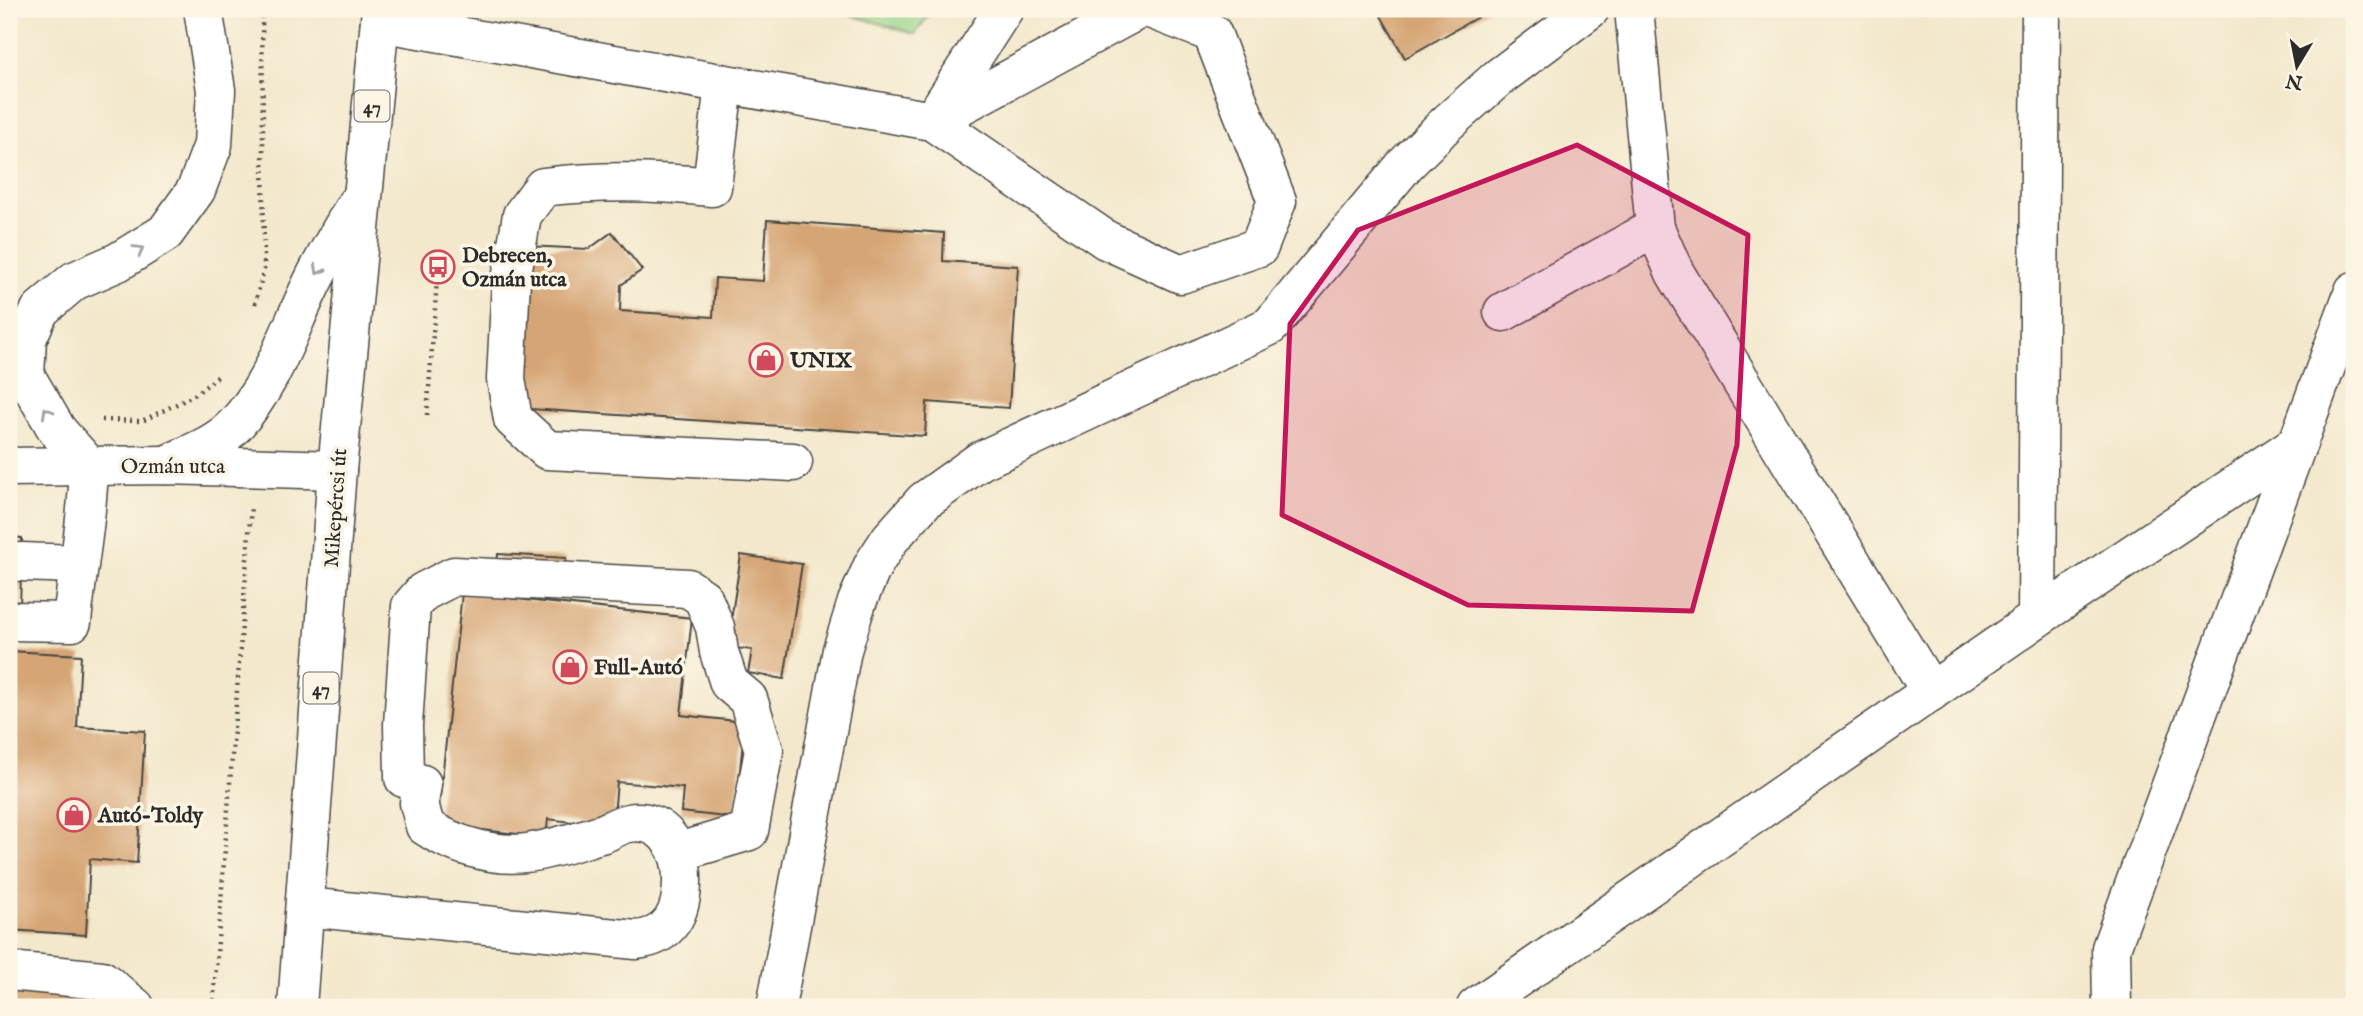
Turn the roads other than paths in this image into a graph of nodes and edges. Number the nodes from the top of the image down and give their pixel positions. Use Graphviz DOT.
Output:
graph roads {
  1 [pos="1004,9"];
  2 [pos="1140,9"];
  3 [pos="1150,9"];
  4 [pos="1590,9"];
  5 [pos="1634,9"];
  6 [pos="2041,9"];
  7 [pos="200,11"];
  8 [pos="381,15"];
  9 [pos="724,84"];
  10 [pos="932,121"];
  11 [pos="364,190"];
  12 [pos="1655,228"];
  13 [pos="2354,291"];
  14 [pos="1503,312"];
  15 [pos="2298,443"];
  16 [pos="793,463"];
  17 [pos="166,465"];
  18 [pos="89,466"];
  19 [pos="9,467"];
  20 [pos="337,470"];
  21 [pos="21,562"];
  22 [pos="77,564"];
  23 [pos="2037,618"];
  24 [pos="9,621"];
  25 [pos="1931,692"];
  26 [pos="679,852"];
  27 [pos="305,907"];
  28 [pos="9,971"];
  29 [pos="135,1007"];
  30 [pos="296,1007"];
  31 [pos="776,1007"];
  32 [pos="1476,1007"];
  33 [pos="2112,1007"];
  1 -- 10 [label="main road"];
  2 -- 10 [label="main road"];
  3 -- 10 [label="main road"];
  4 -- 31 [label="main road"];
  5 -- 12 [label="main road"];
  6 -- 23 [label="main road"];
  18 -- 7 [label="main road, one-way"];
  8 -- 9 [label="main road"];
  8 -- 11 [label="main road, Mikepércsi út / 47"];
  9 -- 10 [label="main road"];
  9 -- 16 [label="main road"];
  11 -- 17 [label="main road, one-way"];
  11 -- 20 [label="main road, Mikepércsi út / 47"];
  12 -- 14 [label="main road"];
  12 -- 25 [label="main road"];
  13 -- 15 [label="main road"];
  15 -- 23 [label="main road"];
  15 -- 33 [label="main road"];
  17 -- 18 [label="main road, Ozmán utca"];
  17 -- 20 [label="main road, Ozmán utca"];
  18 -- 19 [label="main road, Ozmán utca"];
  18 -- 22 [label="main road"];
  20 -- 27 [label="main road, Mikepércsi út / 47"];
  21 -- 22 [label="main road"];
  22 -- 24 [label="main road"];
  23 -- 25 [label="main road"];
  25 -- 32 [label="main road"];
  26 -- 26 [label="main road"];
  26 -- 27 [label="main road"];
  27 -- 30 [label="main road, Mikepércsi út / 47"];
  28 -- 29 [label="main road"];
}
